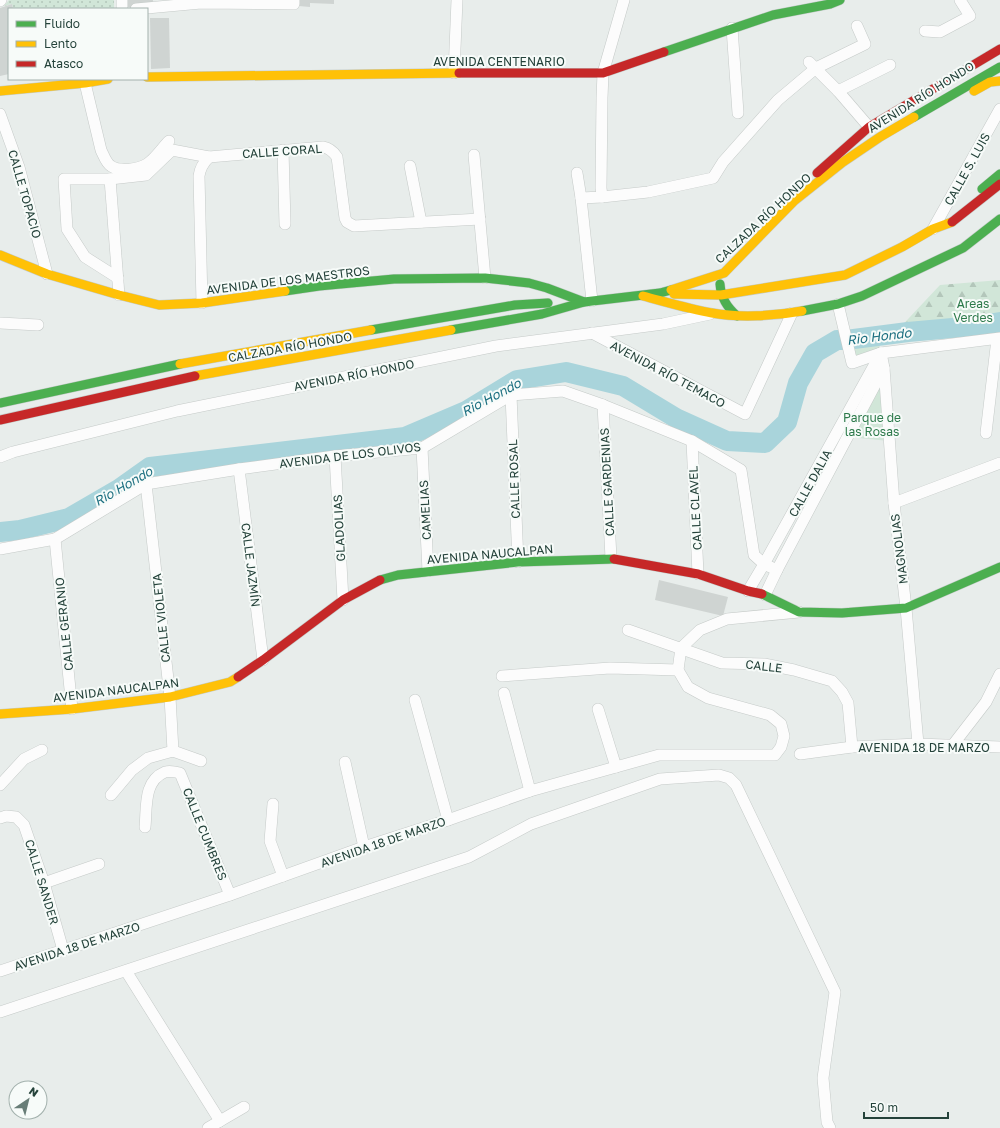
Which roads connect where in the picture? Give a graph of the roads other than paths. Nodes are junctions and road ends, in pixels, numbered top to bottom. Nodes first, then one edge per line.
1 (294, 0) edge
2 (457, 0) edge
3 (624, 0) edge
4 (840, 0) edge
5 (960, 0) edge
6 (147, 8) edge
7 (858, 26) dead end
8 (732, 28) junction
9 (925, 32) dead end
10 (1000, 50) edge
11 (812, 65) junction
12 (890, 65) dead end
13 (969, 67) junction
14 (1000, 67) edge
15 (454, 72) junction
16 (603, 73) junction
17 (148, 77) edge
18 (102, 80) edge
19 (1000, 81) edge
20 (85, 83) junction
21 (0, 91) edge
22 (838, 91) junction
23 (1000, 109) edge
24 (738, 113) dead end
25 (0, 114) edge
26 (869, 127) junction
27 (168, 141) dead end
28 (282, 150) junction
29 (474, 155) dead end
30 (209, 157) junction
31 (410, 166) dead end
32 (577, 173) dead end
33 (1000, 174) edge
34 (110, 179) junction
35 (1000, 184) edge
36 (581, 198) junction
37 (602, 198) junction
38 (794, 201) junction
39 (480, 219) junction
40 (1000, 219) edge
41 (422, 222) junction
42 (285, 224) dead end
43 (933, 229) junction
44 (0, 255) edge
45 (724, 273) junction
46 (47, 274) junction
47 (118, 278) junction
48 (485, 278) junction
49 (638, 294) junction
50 (660, 294) junction
51 (119, 295) junction
52 (721, 295) junction
53 (588, 302) junction
54 (202, 303) junction
55 (838, 304) junction
56 (712, 313) junction
57 (792, 314) junction
58 (737, 316) junction
59 (0, 323) edge
60 (38, 325) dead end
61 (592, 334) junction
62 (998, 338) edge
63 (882, 353) junction
64 (884, 368) junction
65 (511, 395) junction
66 (0, 403) edge
67 (603, 405) junction
68 (0, 420) edge
69 (986, 432) dead end
70 (692, 441) junction
71 (422, 448) junction
72 (335, 456) junction
73 (0, 457) edge
74 (1000, 463) edge
75 (818, 467) junction
76 (239, 469) junction
77 (829, 472) junction
78 (146, 484) junction
79 (894, 502) junction
80 (56, 539) junction
81 (0, 549) edge
82 (611, 558) junction
83 (518, 562) junction
84 (764, 564) junction
85 (1000, 567) edge
86 (776, 570) junction
87 (428, 571) junction
88 (698, 574) junction
89 (748, 591) junction
90 (765, 595) junction
91 (343, 600) junction
92 (906, 608) junction
93 (799, 612) junction
94 (628, 630) dead end
95 (681, 648) junction
96 (263, 660) junction
97 (678, 670) junction
98 (1000, 674) edge
99 (502, 676) dead end
100 (504, 693) dead end
101 (170, 697) junction
102 (415, 700) dead end
103 (72, 708) junction
104 (598, 708) dead end
105 (0, 714) edge
106 (918, 744) junction
107 (952, 746) junction
108 (852, 747) junction
109 (1000, 747) edge
110 (42, 750) dead end
111 (173, 751) junction
112 (800, 754) dead end
113 (201, 761) dead end
114 (345, 762) dead end
115 (616, 767) junction
116 (0, 786) edge
117 (530, 791) junction
118 (111, 795) dead end
119 (273, 804) dead end
120 (0, 818) edge
121 (448, 820) junction
122 (145, 827) dead end
123 (364, 846) junction
124 (99, 864) dead end
125 (283, 876) junction
126 (44, 883) junction
127 (230, 895) junction
128 (63, 950) junction
129 (0, 971) edge
130 (126, 971) junction
131 (0, 1012) edge
132 (244, 1107) dead end
133 (220, 1121) junction
134 (208, 1128) edge
135 (830, 1128) edge

1 - 6 street
2 - 15 street
3 - 16 street
4 - 8 main road, AVENIDA CENTENARIO
5 - 9 street
7 - 11 street
8 - 16 main road, AVENIDA CENTENARIO
8 - 24 street
10 - 13 main road, AVENIDA RÍO HONDO
11 - 22 street
11 - 37 street
12 - 22 street
13 - 14 main road
13 - 26 main road, AVENIDA RÍO HONDO
14 - 38 main road, CALZADA RÍO HONDO
15 - 16 main road, AVENIDA CENTENARIO
15 - 17 main road, AVENIDA CENTENARIO
16 - 37 street
18 - 20 main road
19 - 38 main road, AVENIDA RÍO HONDO
20 - 21 main road
20 - 27 street
22 - 26 street
23 - 43 street, CALLE S. LUIS
25 - 46 street, CALLE TOPACIO
26 - 38 main road, AVENIDA RÍO HONDO
28 - 30 street, CALLE CORAL
28 - 41 street, CALLE CORAL
28 - 42 street
29 - 39 street
30 - 34 street, CALLE CORAL
30 - 54 street
31 - 41 street
32 - 36 street
33 - 43 main road
34 - 47 street
34 - 47 street
35 - 43 main road
36 - 37 street
36 - 53 street
38 - 45 main road, CALZADA RÍO HONDO
39 - 41 street, CALLE CORAL
39 - 48 street
40 - 55 main road
43 - 52 main road
44 - 46 main road, AVENIDA DE LOS MAESTROS
45 - 50 main road, CALZADA RÍO HONDO
45 - 52 main road
46 - 51 main road, AVENIDA DE LOS MAESTROS
47 - 51 street
48 - 53 main road, AVENIDA DE LOS MAESTROS
48 - 54 main road, AVENIDA DE LOS MAESTROS
49 - 50 main road, CALZADA RÍO HONDO
49 - 53 main road, CALZADA RÍO HONDO
49 - 56 main road
50 - 52 main road
51 - 54 main road, AVENIDA DE LOS MAESTROS
52 - 58 main road
53 - 66 main road, CALZADA RÍO HONDO
53 - 68 main road, CALZADA RÍO HONDO
55 - 57 main road
55 - 63 street
56 - 58 main road
56 - 61 street, AVENIDA RÍO HONDO
57 - 58 main road
57 - 61 street, AVENIDA RÍO TEMACO
59 - 60 street
61 - 73 street, AVENIDA RÍO HONDO
62 - 63 street
62 - 69 street
63 - 64 street, MAGNOLIAS
63 - 75 street, CALLE DALIA
64 - 77 street, CALLE DALIA
64 - 79 street, MAGNOLIAS
65 - 67 street, AVENIDA DE LOS OLIVOS
65 - 71 street, AVENIDA DE LOS OLIVOS
65 - 83 street, CALLE ROSAL
67 - 70 street, AVENIDA DE LOS OLIVOS
67 - 82 street, CALLE GARDENIAS
70 - 84 street, AVENIDA DE LOS OLIVOS
70 - 88 street, CALLE CLAVEL
71 - 72 street, AVENIDA DE LOS OLIVOS
71 - 87 street, CAMELIAS
72 - 76 street, AVENIDA DE LOS OLIVOS
72 - 91 street, GLADOLIAS
74 - 79 street
75 - 77 street
75 - 84 street, CALLE DALIA
76 - 78 street, AVENIDA DE LOS OLIVOS
76 - 96 street, CALLE JAZMÍN
77 - 86 street, CALLE DALIA
78 - 80 street, AVENIDA DE LOS OLIVOS
78 - 101 street, CALLE VIOLETA
79 - 92 street, MAGNOLIAS
80 - 81 street, AVENIDA DE LOS OLIVOS
80 - 103 street, CALLE GERANIO
82 - 83 main road, AVENIDA NAUCALPAN
82 - 88 main road, AVENIDA NAUCALPAN
83 - 87 main road, AVENIDA NAUCALPAN
84 - 86 street, AVENIDA DE LOS OLIVOS
84 - 89 street, CALLE DALIA
85 - 92 main road, AVENIDA NAUCALPAN
86 - 90 street, CALLE DALIA
87 - 91 main road, AVENIDA NAUCALPAN
88 - 89 main road, AVENIDA NAUCALPAN
89 - 90 main road, AVENIDA NAUCALPAN
90 - 93 main road, AVENIDA NAUCALPAN
91 - 96 main road, AVENIDA NAUCALPAN
92 - 93 main road, AVENIDA NAUCALPAN
92 - 106 street, MAGNOLIAS
93 - 95 street
94 - 95 street, CALLE
95 - 97 street
95 - 108 street, CALLE
96 - 101 main road, AVENIDA NAUCALPAN
97 - 99 street
97 - 115 street, AVENIDA 18 DE MARZO
98 - 107 street
100 - 117 street
101 - 103 main road, AVENIDA NAUCALPAN
101 - 111 street, CALLE VIOLETA
102 - 121 street
103 - 105 main road, AVENIDA NAUCALPAN
104 - 115 street
106 - 107 street, AVENIDA 18 DE MARZO
106 - 108 street, AVENIDA 18 DE MARZO
107 - 109 street, AVENIDA 18 DE MARZO
108 - 112 street, AVENIDA 18 DE MARZO
110 - 116 street
111 - 113 street
111 - 118 street
114 - 123 street
115 - 117 street, AVENIDA 18 DE MARZO
117 - 121 street, AVENIDA 18 DE MARZO
119 - 125 street
120 - 126 street, CALLE SANDER
121 - 123 street, AVENIDA 18 DE MARZO
122 - 127 street, CALLE CUMBRES
123 - 125 street, AVENIDA 18 DE MARZO
124 - 126 street
125 - 127 street, AVENIDA 18 DE MARZO
126 - 128 street, CALLE SANDER
127 - 128 street, AVENIDA 18 DE MARZO
128 - 129 street, AVENIDA 18 DE MARZO
130 - 131 street
130 - 133 street
130 - 135 street
132 - 133 street
133 - 134 street

